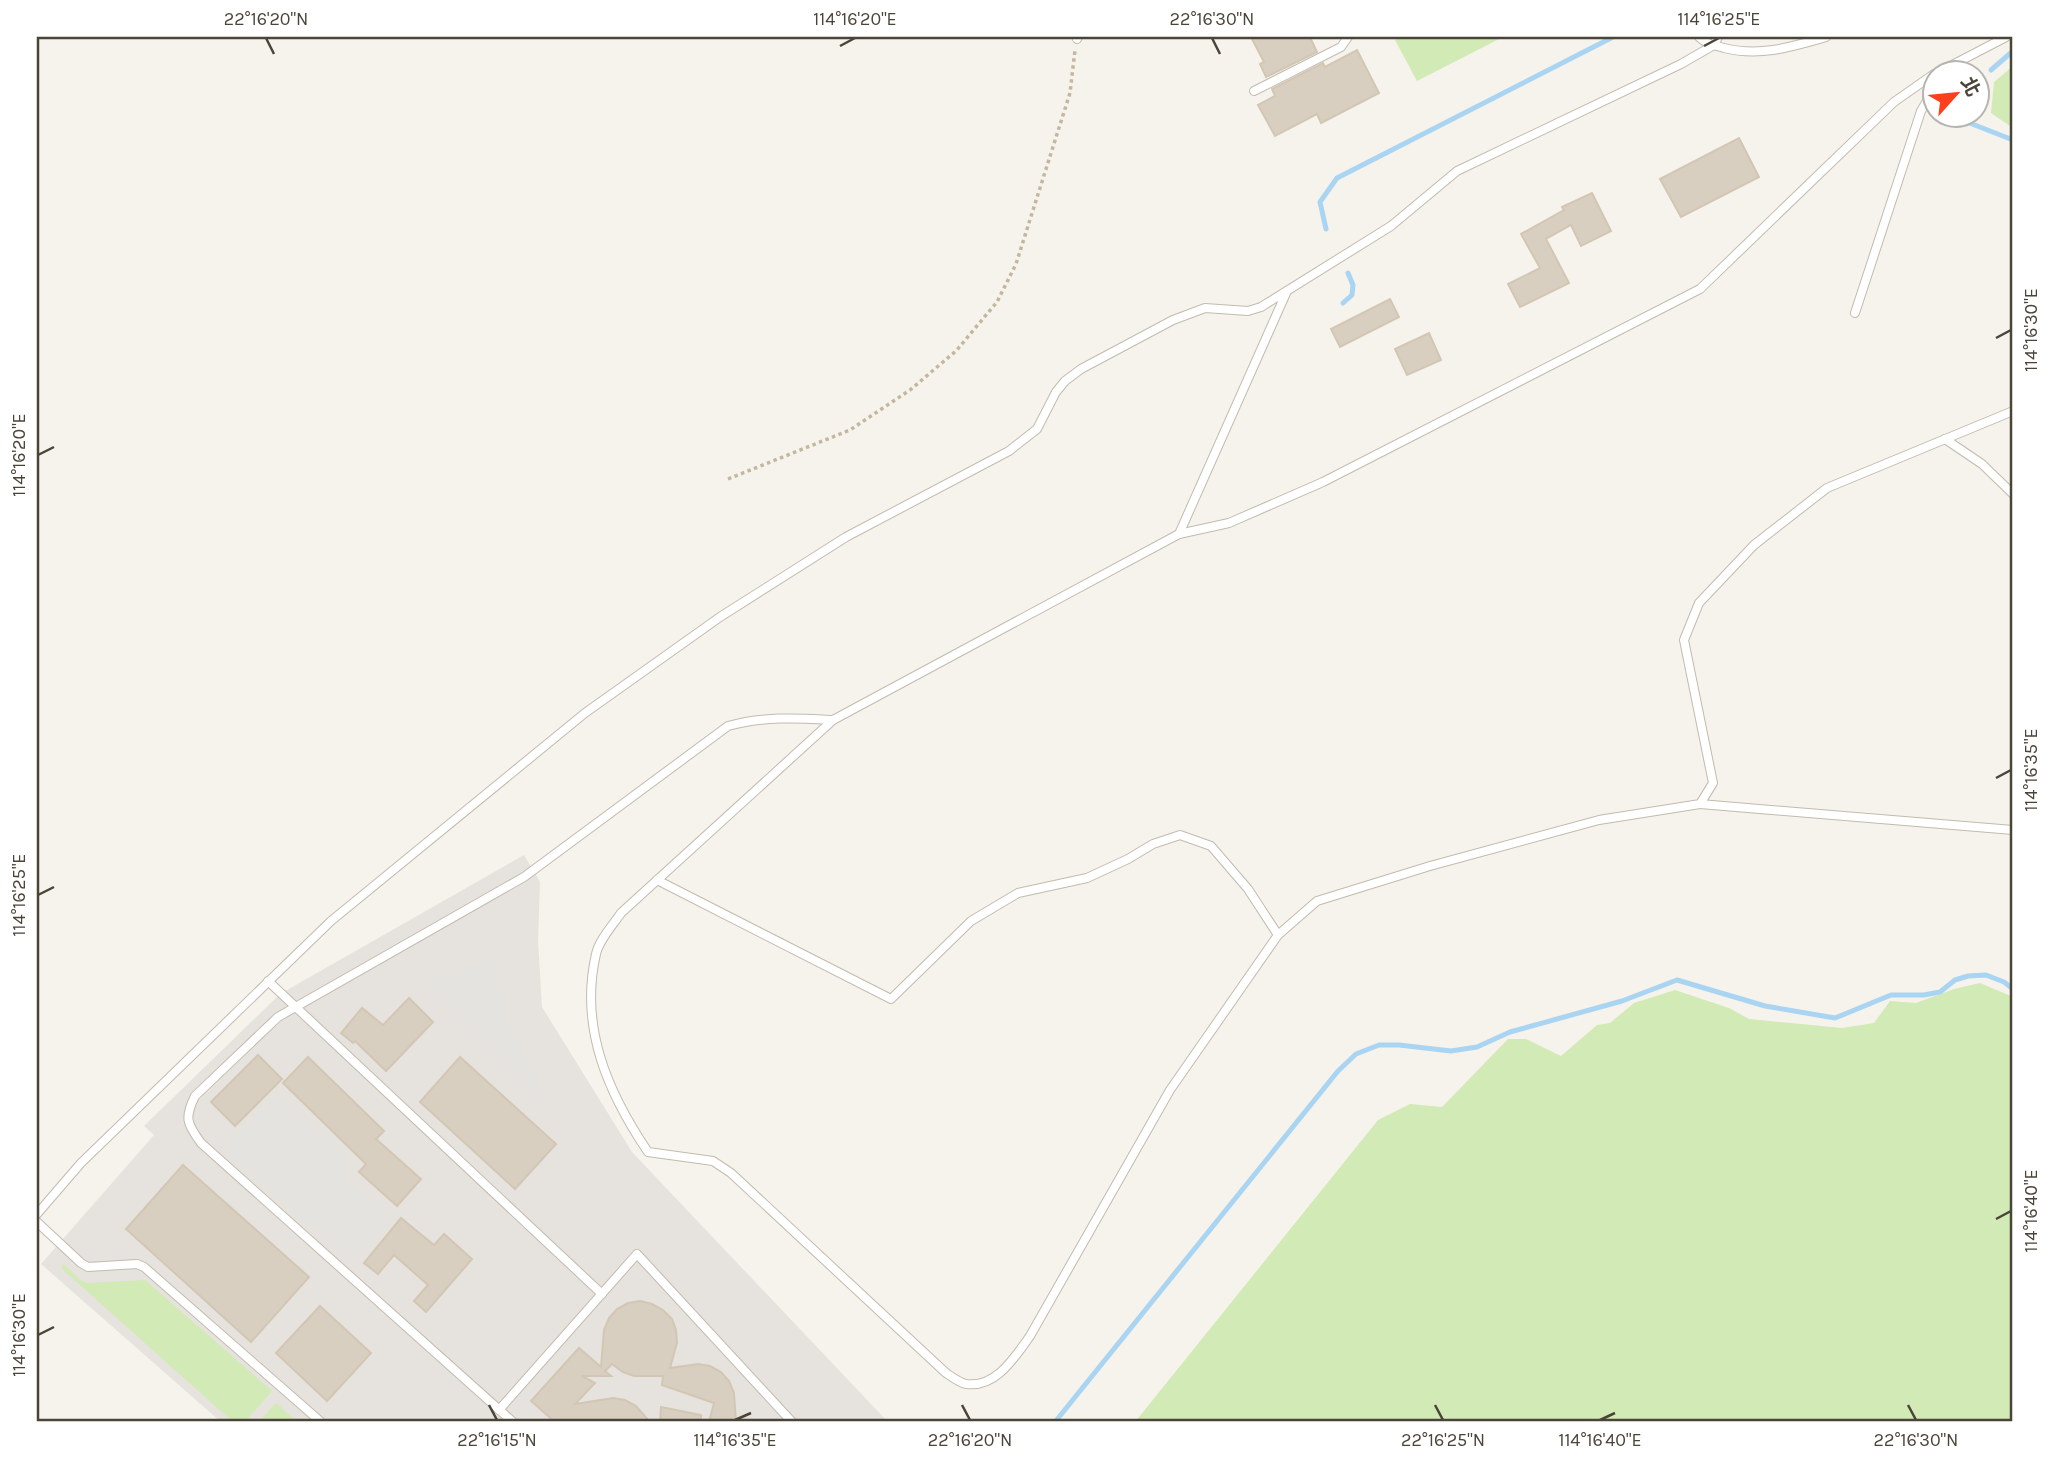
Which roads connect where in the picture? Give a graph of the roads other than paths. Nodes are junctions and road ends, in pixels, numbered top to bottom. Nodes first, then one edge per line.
1 (1348, 37) edge
2 (1699, 37) edge
3 (1826, 37) edge
4 (2006, 37) edge
5 (1716, 41) edge
6 (1960, 60) edge
7 (1920, 84) edge
8 (1254, 91) dead end
9 (1920, 114) edge
10 (1289, 288) junction
11 (1855, 313) dead end
12 (2013, 411) edge
13 (1945, 439) junction
14 (2013, 494) edge
15 (1180, 534) junction
16 (833, 720) junction
17 (1700, 804) junction
18 (2013, 830) edge
19 (657, 880) junction
20 (1278, 935) junction
21 (268, 981) junction
22 (297, 1008) junction
23 (37, 1214) edge
24 (37, 1222) edge
25 (602, 1294) junction
26 (499, 1410) junction
27 (321, 1422) edge
28 (513, 1422) edge
29 (792, 1422) edge

1 - 8 lane
2 - 5 lane
3 - 5 lane
4 - 6 lane
5 - 10 lane
7 - 15 lane
9 - 11 lane
10 - 15 lane
10 - 21 lane
12 - 13 lane
13 - 14 lane
13 - 17 lane
15 - 16 lane
16 - 19 lane
16 - 22 lane
17 - 18 lane
17 - 20 lane
19 - 20 lane
19 - 20 lane
21 - 22 lane
21 - 23 lane
22 - 25 lane
22 - 26 lane
24 - 27 lane
25 - 26 lane
25 - 29 lane
26 - 28 lane

